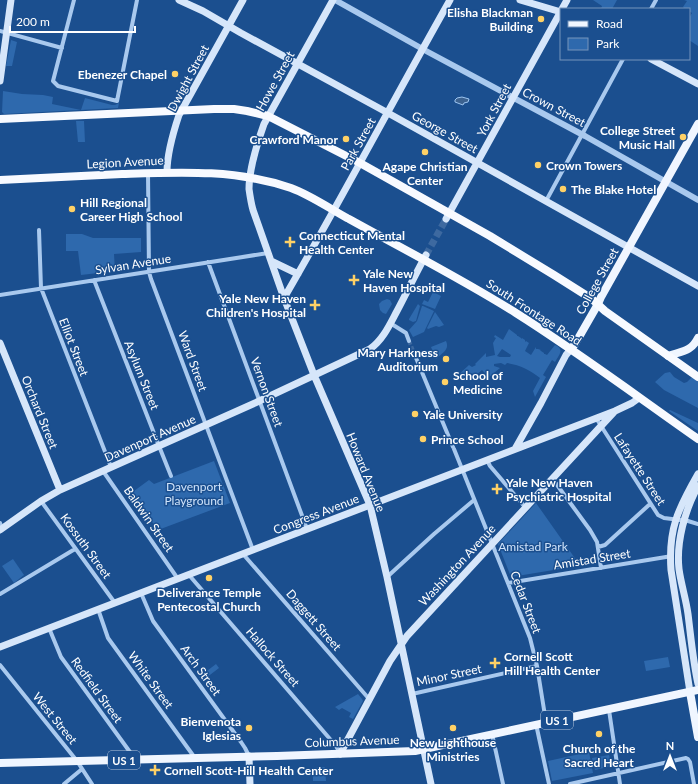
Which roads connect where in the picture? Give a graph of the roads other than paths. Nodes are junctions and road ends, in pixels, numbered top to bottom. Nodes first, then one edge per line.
1 (11, 0) edge
2 (74, 0) edge
3 (137, 0) edge
4 (179, 0) edge
5 (243, 0) edge
6 (334, 0) edge
7 (450, 0) edge
8 (520, 0) edge
9 (560, 11) edge
10 (560, 13) edge
11 (228, 26) junction
12 (3, 32) edge
13 (62, 48) junction
14 (423, 49) junction
15 (622, 60) edge
16 (653, 60) edge
17 (298, 64) junction
18 (0, 81) edge
19 (698, 84) edge
20 (513, 98) junction
21 (182, 110) junction
22 (388, 113) junction
23 (268, 116) junction
24 (0, 119) edge
25 (698, 124) edge
26 (582, 135) junction
27 (360, 162) junction
28 (477, 163) junction
29 (167, 172) junction
30 (148, 173) junction
31 (250, 178) junction
32 (0, 180) edge
33 (666, 182) junction
34 (698, 200) edge
35 (546, 201) junction
36 (334, 211) junction
37 (447, 216) junction
38 (39, 230) dead end
39 (629, 248) junction
40 (268, 253) junction
41 (425, 257) junction
42 (271, 261) junction
43 (208, 262) junction
44 (149, 272) junction
45 (298, 274) junction
46 (94, 280) junction
47 (698, 286) edge
48 (40, 288) junction
49 (0, 295) edge
50 (284, 298) junction
51 (598, 304) junction
52 (390, 323) junction
53 (698, 338) edge
54 (409, 342) tunnel mouth
55 (0, 343) edge
56 (571, 350) junction
57 (414, 353) tunnel mouth
58 (668, 356) junction
59 (314, 375) junction
60 (698, 377) edge
61 (639, 398) junction
62 (259, 401) junction
63 (615, 410) junction
64 (596, 418) junction
65 (206, 425) junction
66 (601, 426) junction
67 (698, 439) edge
68 (159, 446) junction
69 (515, 449) junction
70 (487, 460) junction
71 (111, 467) junction
72 (462, 469) junction
73 (103, 471) junction
74 (698, 474) edge
75 (171, 476) dead end
76 (552, 478) junction
77 (698, 486) edge
78 (60, 490) junction
79 (474, 500) junction
80 (41, 501) junction
81 (650, 504) junction
82 (370, 505) junction
83 (525, 507) junction
84 (680, 520) junction
85 (698, 524) edge
86 (1, 527) edge
87 (307, 529) junction
88 (492, 543) junction
89 (598, 547) junction
90 (75, 549) junction
91 (253, 550) junction
92 (243, 554) junction
93 (679, 555) junction
94 (670, 556) junction
95 (601, 568) junction
96 (189, 575) junction
97 (387, 577) junction
98 (178, 579) junction
99 (672, 580) junction
100 (508, 583) junction
101 (683, 587) junction
102 (141, 593) junction
103 (0, 594) edge
104 (115, 603) junction
105 (98, 609) junction
106 (49, 628) junction
107 (401, 645) junction
108 (0, 647) edge
109 (0, 665) edge
110 (537, 666) junction
111 (698, 684) edge
112 (694, 691) edge
113 (412, 694) junction
114 (370, 700) junction
115 (609, 710) junction
116 (546, 722) junction
117 (536, 724) junction
118 (492, 734) junction
119 (698, 736) edge
120 (423, 749) junction
121 (340, 754) junction
122 (248, 756) junction
123 (196, 758) junction
124 (136, 760) junction
125 (77, 762) junction
126 (0, 763) edge
127 (82, 769) junction
128 (619, 773) junction
129 (64, 784) edge
130 (92, 784) edge
131 (250, 784) edge
132 (431, 784) edge
133 (503, 784) edge
134 (548, 784) edge
135 (570, 784) edge
136 (620, 784) edge
137 (694, 784) edge

1 - 12 main road
2 - 13 street
3 - 13 street
4 - 11 main road, George Street
5 - 11 main road, Dwight Street
6 - 14 street, Crown Street
6 - 17 main road, Howe Street
7 - 14 main road, Park Street
8 - 9 main road
10 - 20 main road, York Street
11 - 17 main road, George Street
11 - 21 main road, Dwight Street
12 - 13 street
12 - 18 main road
14 - 20 street, Crown Street
14 - 22 main road, Park Street
15 - 26 street
16 - 19 main road
17 - 22 main road, George Street
17 - 23 main road, Howe Street
20 - 26 street, Crown Street
20 - 28 main road, York Street
21 - 23 highway
21 - 24 highway
21 - 29 main road, Dwight Street
22 - 27 main road, Park Street
22 - 28 main road, George Street
23 - 27 highway
23 - 31 main road, Howe Street
25 - 33 main road, College Street
26 - 33 street, Crown Street
26 - 35 street
27 - 36 main road, Park Street
27 - 37 highway
28 - 35 main road, George Street
28 - 37 main road, York Street
29 - 30 highway, Legion Avenue
29 - 31 highway, Legion Avenue
30 - 32 highway, Legion Avenue
30 - 44 street, Ward Street
31 - 36 highway, South Frontage Road
31 - 40 main road, Howard Avenue
33 - 34 street, Crown Street
33 - 39 main road, College Street
35 - 39 main road, George Street
36 - 41 highway, South Frontage Road
36 - 45 main road, Park Street
37 - 51 highway
38 - 48 street, Elliot Street
39 - 47 main road, George Street
39 - 51 main road, College Street
40 - 42 main road, Howard Avenue
40 - 43 street, Sylvan Avenue
41 - 52 main road
41 - 56 highway, South Frontage Road
42 - 45 main road
42 - 50 main road, Howard Avenue
43 - 44 street, Sylvan Avenue
43 - 62 street, Vernon Street
44 - 46 street, Sylvan Avenue
44 - 65 street, Ward Street
45 - 50 main road, Park Street
46 - 48 street, Sylvan Avenue
46 - 68 street, Asylum Street
48 - 49 street, Sylvan Avenue
48 - 71 street, Elliot Street
50 - 59 main road, Howard Avenue
51 - 56 main road, College Street
51 - 58 highway
52 - 54 street
52 - 59 main road
53 - 58 main road
55 - 78 main road, Orchard Street
56 - 61 highway, South Frontage Road
56 - 69 main road, College Street
57 - 72 street, Cedar Street
58 - 60 highway
59 - 62 main road, Davenport Avenue
59 - 82 main road, Howard Avenue
61 - 63 main road, Congress Avenue
61 - 67 highway, South Frontage Road
62 - 65 main road, Davenport Avenue
62 - 87 street, Vernon Street
63 - 64 main road, Congress Avenue
63 - 66 main road, Washington Avenue
64 - 66 street, Lafayette Street
64 - 69 main road, Congress Avenue
65 - 68 main road, Davenport Avenue
65 - 91 street, Ward Street
66 - 76 main road, Washington Avenue
66 - 81 street, Lafayette Street
68 - 71 main road, Davenport Avenue
68 - 75 street, Asylum Street
69 - 70 main road, Congress Avenue
70 - 72 main road, Congress Avenue
70 - 83 street
71 - 73 main road, Davenport Avenue
72 - 79 street, Cedar Street
72 - 82 main road, Congress Avenue
73 - 78 main road, Davenport Avenue
73 - 98 street, Baldwin Street
74 - 84 main road
76 - 83 main road, Washington Avenue
76 - 89 street
77 - 84 main road
78 - 80 main road, Davenport Avenue
79 - 88 street, Cedar Street
79 - 97 street
80 - 86 main road, Davenport Avenue
80 - 90 street, Kossuth Street
81 - 84 street, Lafayette Street
81 - 89 street
82 - 87 main road, Congress Avenue
82 - 97 main road, Howard Avenue
83 - 88 main road, Washington Avenue
84 - 85 street, Lafayette Street
84 - 93 main road
84 - 94 main road
87 - 91 main road, Congress Avenue
88 - 100 street, Cedar Street
88 - 107 main road, Washington Avenue
89 - 95 street
90 - 103 street
90 - 104 street, Kossuth Street
91 - 92 main road, Congress Avenue
92 - 96 main road, Congress Avenue
92 - 114 street, Daggett Street
93 - 94 street, Amistad Street
93 - 101 main road
94 - 95 street, Amistad Street
94 - 99 main road
95 - 100 street, Amistad Street
96 - 98 main road, Congress Avenue
96 - 121 street, Hallock Street
97 - 107 main road, Howard Avenue
98 - 102 main road, Congress Avenue
99 - 101 main road
99 - 112 main road
100 - 110 street, Cedar Street
101 - 111 main road
102 - 104 main road, Congress Avenue
102 - 122 street, Arch Street
104 - 105 main road, Congress Avenue
105 - 106 main road, Congress Avenue
105 - 123 street, White Street
106 - 108 main road, Congress Avenue
106 - 124 street, Redfield Street
107 - 113 main road, Howard Avenue
107 - 114 main road, Washington Avenue
109 - 125 street, West Street
110 - 113 street, Minor Street
110 - 116 street, Cedar Street
112 - 115 main road, Columbus Avenue / US 1
112 - 119 main road
113 - 120 main road, Howard Avenue
114 - 121 main road, Washington Avenue
115 - 116 main road, Columbus Avenue / US 1
115 - 128 street
116 - 117 main road, Columbus Avenue / US 1
117 - 118 main road, Columbus Avenue / US 1
117 - 134 street
118 - 120 main road, Columbus Avenue / US 1
118 - 133 street
120 - 121 main road, Columbus Avenue / US 1
120 - 132 main road, Howard Avenue
121 - 122 main road, Columbus Avenue / US 1
122 - 123 main road, Columbus Avenue / US 1
122 - 131 main road
123 - 124 main road, Columbus Avenue / US 1
124 - 125 main road, Columbus Avenue / US 1
125 - 126 main road, Columbus Avenue / US 1
125 - 127 street, West Street
127 - 129 street
127 - 130 street, West Street
128 - 135 street
128 - 136 street
128 - 137 street

